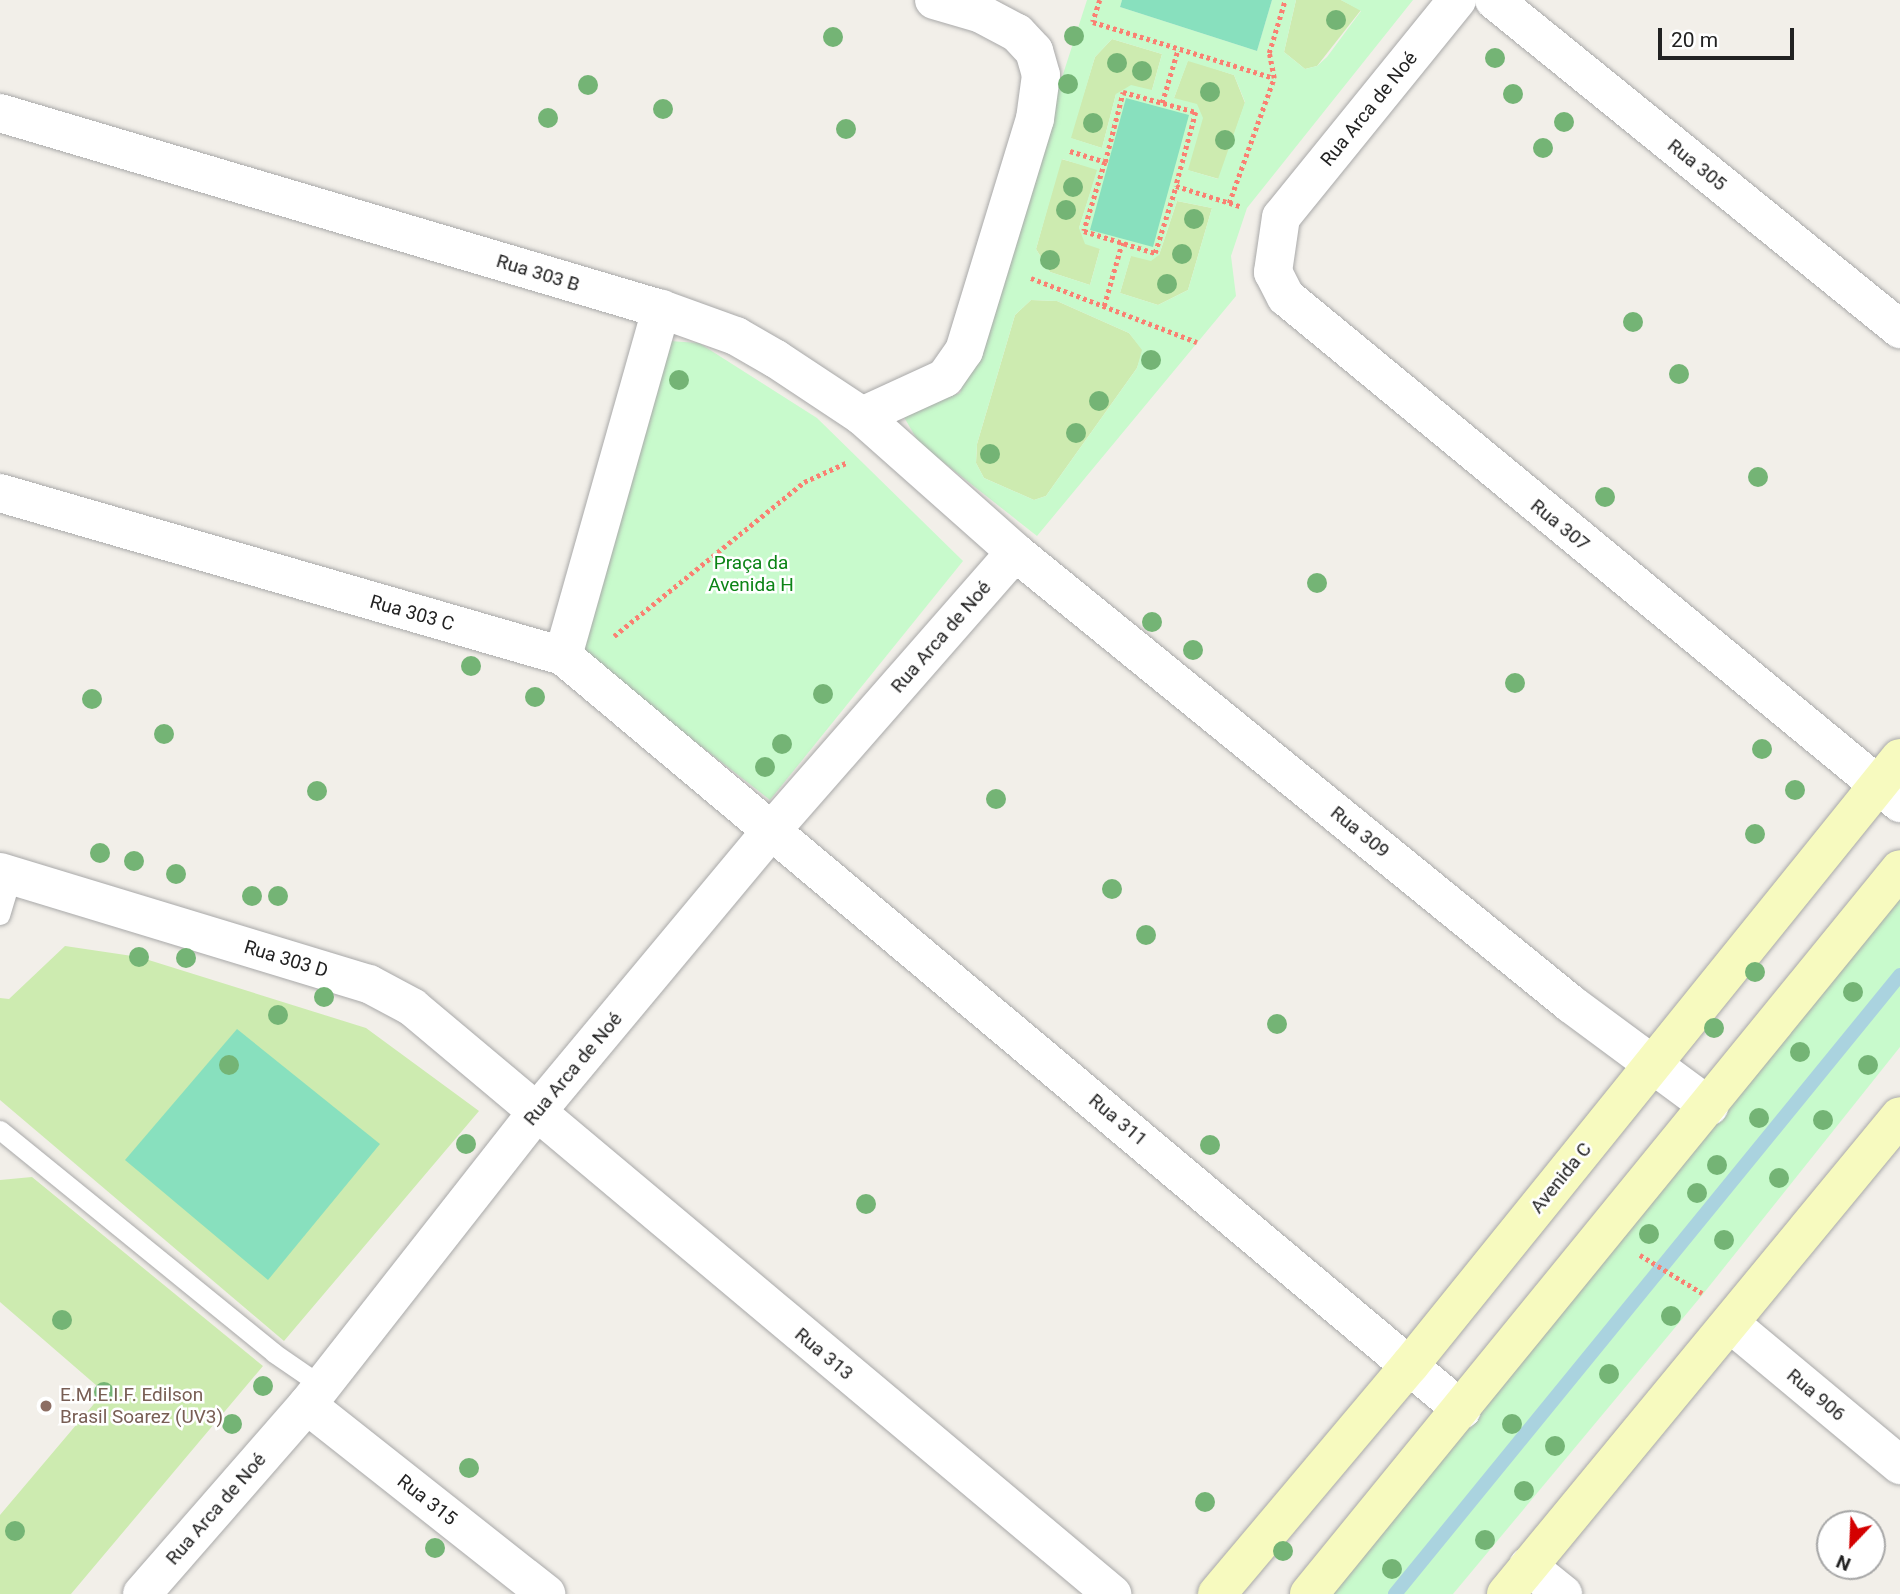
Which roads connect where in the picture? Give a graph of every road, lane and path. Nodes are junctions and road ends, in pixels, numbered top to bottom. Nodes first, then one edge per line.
1 (934, 0) edge
2 (1100, 0) edge
3 (1285, 0) edge
4 (1457, 0) edge
5 (1494, 0) edge
6 (1178, 48) junction
7 (1274, 78) junction
8 (1161, 103) junction
9 (0, 113) edge
10 (1066, 150) dead end
11 (1105, 162) junction
12 (1176, 186) junction
13 (1229, 203) junction
14 (1264, 213) junction
15 (1122, 243) junction
16 (1027, 276) dead end
17 (1104, 306) junction
18 (661, 309) junction
19 (1900, 329) edge
20 (1197, 342) dead end
21 (862, 416) junction
22 (858, 458) dead end
23 (0, 493) edge
24 (1015, 552) junction
25 (569, 661) junction
26 (1893, 782) edge
27 (772, 830) junction
28 (1900, 869) edge
29 (6, 874) edge
30 (0, 915) edge
31 (1651, 1065) junction
32 (1709, 1106) junction
33 (535, 1114) junction
34 (1900, 1116) edge
35 (0, 1130) edge
36 (1646, 1258) dead end
37 (1703, 1294) dead end
38 (1732, 1325) junction
39 (1410, 1365) junction
40 (315, 1396) junction
41 (1462, 1410) junction
42 (1900, 1465) edge
43 (1517, 1580) edge
44 (142, 1594) edge
45 (546, 1594) edge
46 (1112, 1594) edge
47 (1217, 1594) edge
48 (1309, 1594) edge
49 (1563, 1594) edge

1 - 21 street
2 - 6 path
3 - 7 path
4 - 14 street, Rua Arca de Noé
5 - 19 street, Rua 305
6 - 7 path
6 - 8 path
7 - 13 path
8 - 11 path
8 - 12 path
9 - 18 street, Rua 303 B
10 - 11 path
11 - 15 path
12 - 13 path
12 - 15 path
13 - 14 path
14 - 26 street, Rua 307
15 - 17 path
16 - 17 path
17 - 20 path
18 - 21 street, Rua 303 B
18 - 25 street
21 - 24 street, Rua 303 B
22 - 25 path
23 - 25 street, Rua 303 C
24 - 27 street, Rua Arca de Noé
24 - 31 street, Rua 309
25 - 27 street, Rua 303 C
26 - 31 street, Avenida C
27 - 33 street, Rua Arca de Noé
27 - 39 street, Rua 311
28 - 32 street
29 - 30 lane
29 - 33 street, Rua 303 D
31 - 32 street, Rua 309
31 - 39 street, Avenida C
32 - 41 street
33 - 40 street, Rua Arca de Noé
33 - 46 street, Rua 313
34 - 38 street
35 - 40 lane
36 - 37 path
38 - 42 street, Rua 906
38 - 43 street
39 - 41 street, Rua 311
39 - 47 street, Avenida C
40 - 44 street, Rua Arca de Noé
40 - 45 street, Rua 315
41 - 48 street
43 - 49 street

